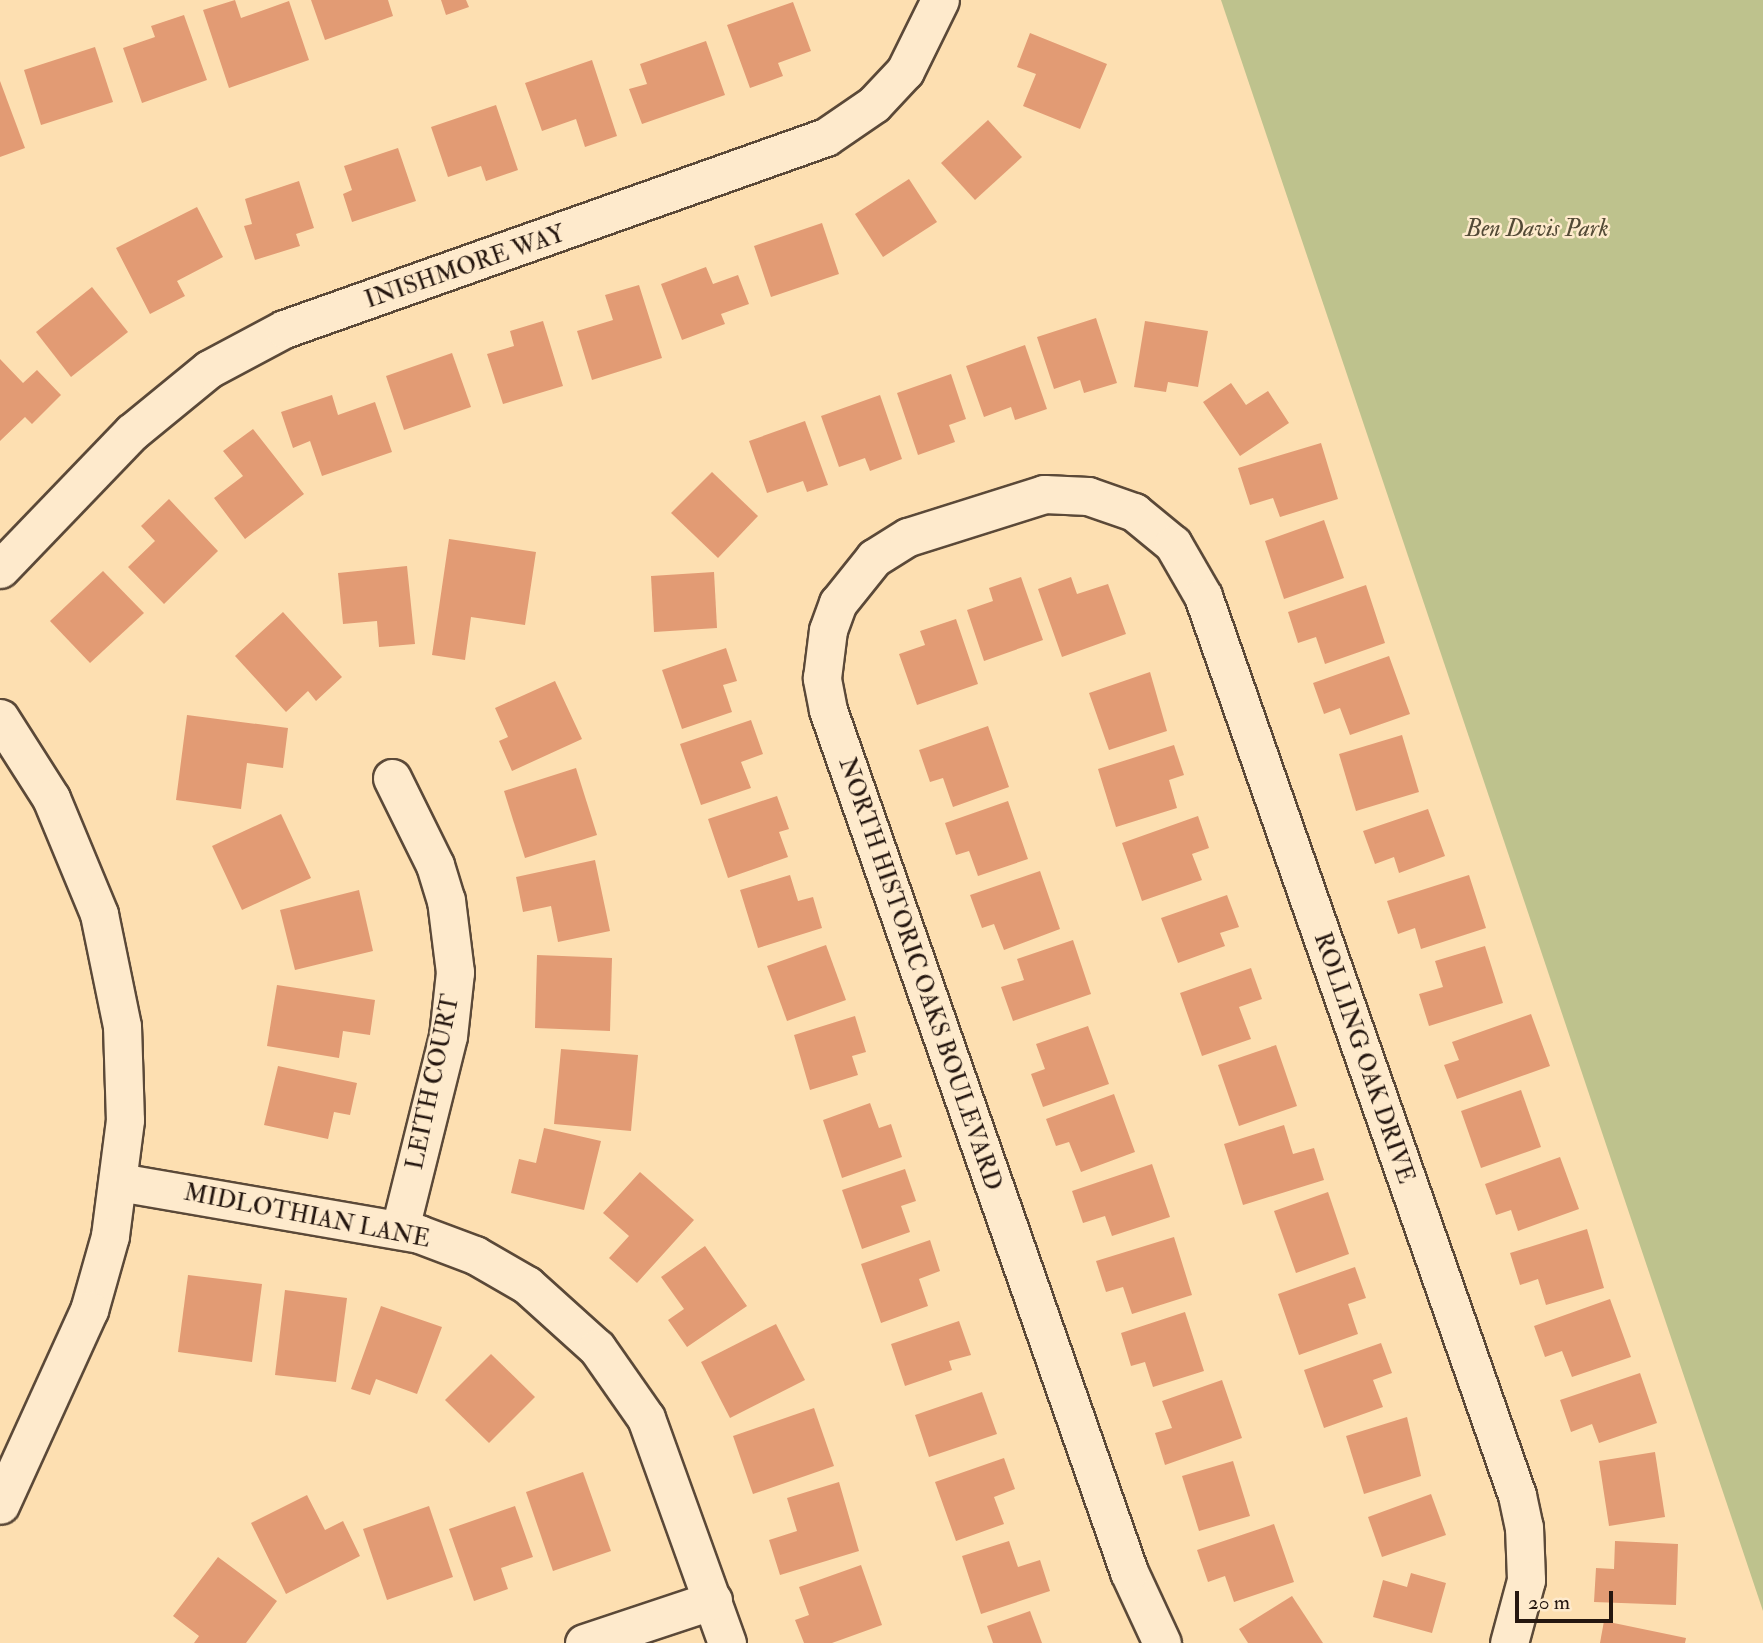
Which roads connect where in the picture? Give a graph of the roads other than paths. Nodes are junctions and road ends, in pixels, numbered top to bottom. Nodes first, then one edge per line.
1 (940, 0) edge
2 (1122, 506) joint
3 (0, 569) edge
4 (0, 718) edge
5 (393, 778) dead end
6 (119, 1182) junction
7 (400, 1229) junction
8 (0, 1505) edge
9 (713, 1600) junction
10 (584, 1643) edge
11 (727, 1643) edge
12 (1161, 1643) edge
13 (1509, 1643) edge

1 - 3 street, INISHMORE WAY
2 - 12 street, NORTH HISTORIC OAKS BOULEVARD
2 - 13 street, ROLLING OAK DRIVE
4 - 6 street
5 - 7 street, LEITH COURT
6 - 7 street, MIDLOTHIAN LANE
6 - 8 street
7 - 9 street, MIDLOTHIAN LANE
9 - 10 street
9 - 11 street, MIDLOTHIAN LANE

